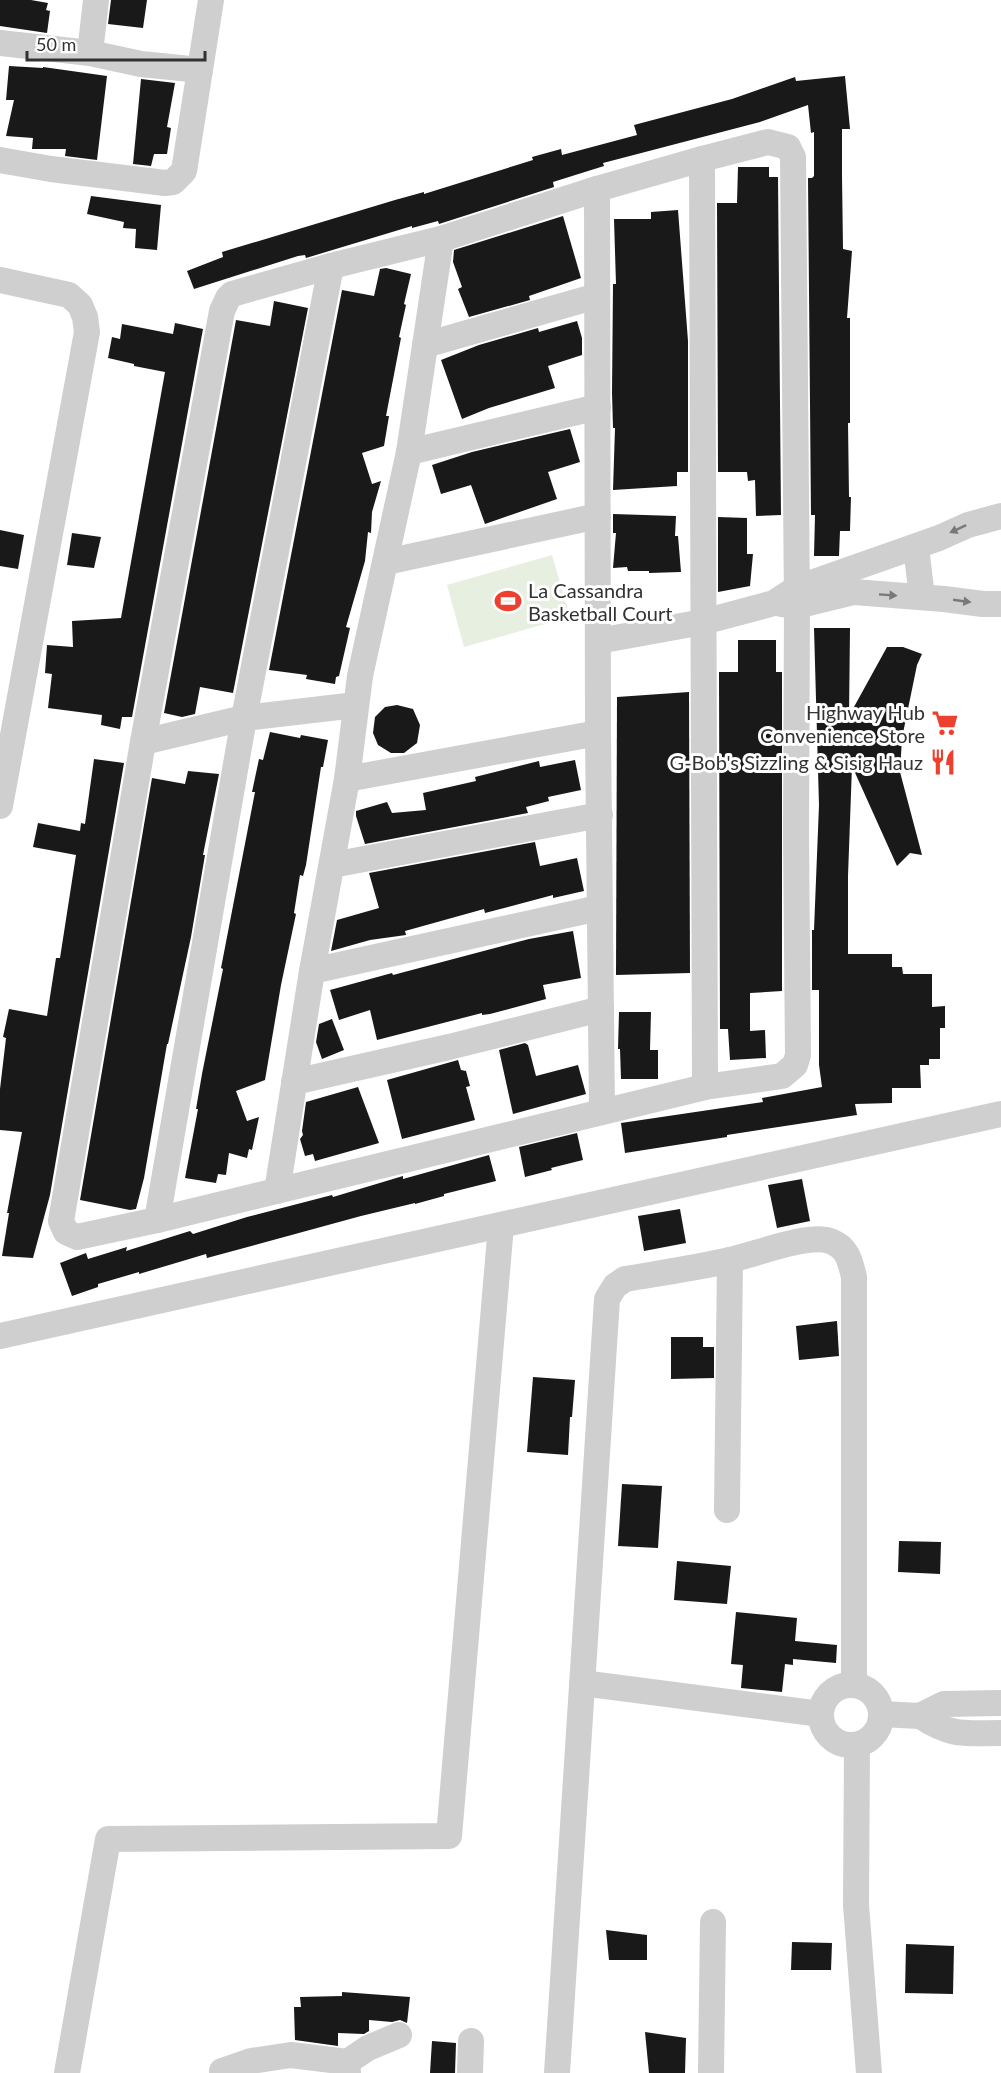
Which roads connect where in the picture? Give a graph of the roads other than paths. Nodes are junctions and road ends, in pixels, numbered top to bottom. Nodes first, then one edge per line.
1 (96, 0) edge
2 (212, 0) edge
3 (0, 43) edge
4 (90, 53) junction
5 (200, 70) junction
6 (702, 159) junction
7 (0, 160) edge
8 (597, 189) junction
9 (441, 239) junction
10 (331, 266) junction
11 (0, 280) edge
12 (597, 296) junction
13 (425, 345) junction
14 (598, 406) junction
15 (409, 452) junction
16 (598, 516) junction
17 (1001, 516) edge
18 (916, 547) junction
19 (386, 562) junction
20 (922, 597) junction
21 (789, 599) junction
22 (1001, 604) edge
23 (703, 622) junction
24 (598, 641) junction
25 (356, 705) junction
26 (244, 718) junction
27 (598, 733) junction
28 (143, 742) junction
29 (347, 779) junction
30 (0, 806) edge
31 (600, 815) junction
32 (332, 865) junction
33 (599, 908) junction
34 (312, 971) junction
35 (601, 1009) junction
36 (294, 1082) junction
37 (705, 1087) junction
38 (602, 1111) junction
39 (1001, 1114) edge
40 (277, 1191) junction
41 (157, 1220) junction
42 (501, 1225) junction
43 (730, 1260) junction
44 (0, 1336) edge
45 (727, 1510) dead end
46 (582, 1683) junction
47 (854, 1685) junction
48 (970, 1703) junction
49 (1001, 1703) edge
50 (820, 1714) junction
51 (881, 1714) junction
52 (920, 1716) junction
53 (973, 1733) junction
54 (1001, 1733) edge
55 (857, 1745) junction
56 (713, 1922) dead end
57 (399, 2035) dead end
58 (471, 2041) dead end
59 (348, 2067) edge
60 (222, 2071) dead end
61 (67, 2073) edge
62 (470, 2073) edge
63 (557, 2073) edge
64 (711, 2073) edge
65 (869, 2073) edge

1 - 4 street
2 - 5 street
3 - 4 street
4 - 5 street
5 - 7 street
6 - 8 street
6 - 21 street
6 - 23 street
8 - 9 street
8 - 12 street
9 - 10 street
9 - 13 street
10 - 26 street
10 - 28 street
11 - 30 street
12 - 13 street
12 - 14 street
13 - 15 street
14 - 15 street
14 - 16 street
15 - 19 street
16 - 19 street
16 - 24 street
17 -> 18 street
18 - 20 street
18 - 21 street
19 - 25 street
21 -> 20 street
20 -> 22 street
21 - 23 street
21 - 37 street
23 - 24 street
23 - 37 street
24 - 27 street
25 - 26 street
25 - 29 street
26 - 28 street
26 - 41 street
27 - 29 street
27 - 31 street
28 - 41 street
29 - 32 street
31 - 32 street
31 - 33 street
32 - 34 street
33 - 34 street
33 - 35 street
34 - 36 street
35 - 36 street
35 - 38 street
36 - 40 street
37 - 38 street
38 - 40 street
39 - 42 street
40 - 41 street
42 - 44 street
42 - 61 street
43 - 45 street
43 - 46 street
43 - 47 street
46 - 50 street
46 - 63 street
47 - 50 street
47 - 51 street
48 - 49 street
48 - 52 street
48 - 53 street
50 - 55 street
51 - 52 street
51 - 55 street
52 - 53 street
53 - 54 street
55 - 65 street
56 - 64 street
57 - 59 street
58 - 62 street
59 - 60 street

